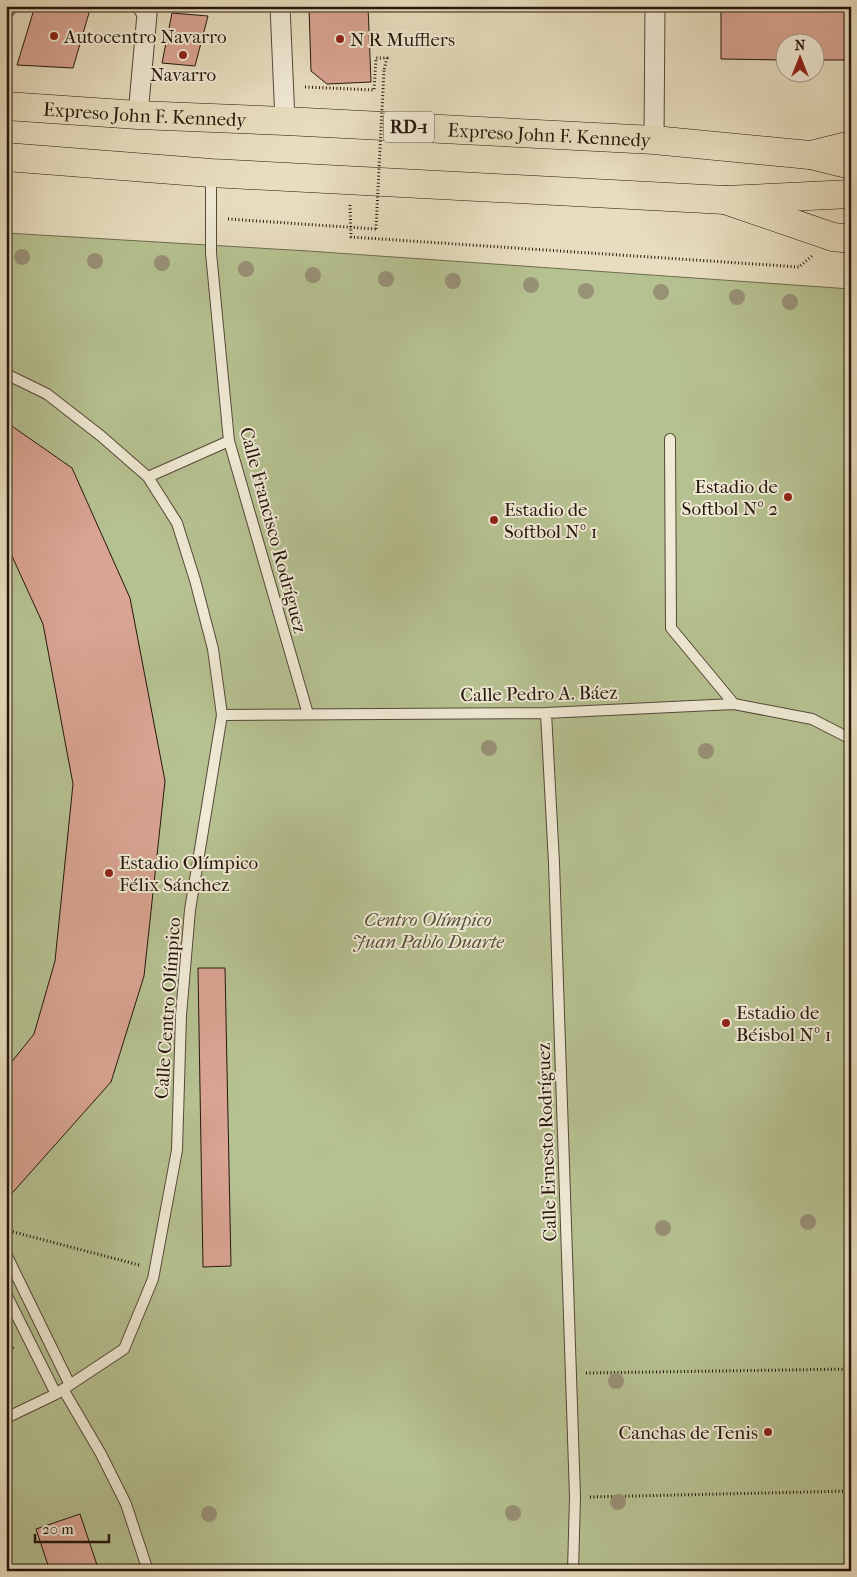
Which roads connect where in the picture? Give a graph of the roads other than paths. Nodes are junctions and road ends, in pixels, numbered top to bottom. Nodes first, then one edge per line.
1 (142, 6) edge
2 (280, 6) edge
3 (655, 6) edge
4 (6, 106) edge
5 (138, 115) junction
6 (285, 121) junction
7 (654, 140) junction
8 (851, 145) edge
9 (810, 155) junction
10 (6, 157) edge
11 (851, 165) edge
12 (211, 172) junction
13 (851, 194) edge
14 (725, 200) junction
15 (842, 238) edge
16 (6, 374) edge
17 (670, 439) dead end
18 (229, 441) junction
19 (148, 477) junction
20 (734, 704) junction
21 (546, 712) junction
22 (308, 714) junction
23 (222, 715) junction
24 (851, 739) edge
25 (6, 1254) edge
26 (6, 1294) edge
27 (63, 1389) junction
28 (6, 1418) edge
29 (148, 1571) edge
30 (573, 1571) edge

1 - 5 street
2 - 6 street
3 - 7 street
4 - 5 main road, Expreso John F. Kennedy / RD-1
5 - 6 main road, Expreso John F. Kennedy / RD-1
6 - 7 main road, Expreso John F. Kennedy / RD-1
7 - 9 main road, Expreso John F. Kennedy / RD-1
8 - 9 main road, RD-1
9 - 11 main road, Expreso John F. Kennedy / RD-1
10 - 12 main road
12 - 14 main road
12 - 18 lane, Calle Francisco Rodríguez
13 - 14 main road
14 - 15 main road
16 - 19 lane, Calle Centro Olímpico
17 - 20 lane
18 - 19 lane
18 - 22 lane, Calle Francisco Rodríguez
19 - 23 lane, Calle Centro Olímpico
20 - 21 lane, Calle Pedro A. Báez
20 - 24 lane, Calle Pedro A. Báez
21 - 22 lane, Calle Pedro A. Báez
21 - 30 lane, Calle Ernesto Rodríguez
22 - 23 lane, Calle Pedro A. Báez
23 - 27 lane, Calle Centro Olímpico
25 - 27 lane
26 - 27 lane
27 - 28 lane, Calle Centro Olímpico
27 - 29 lane

